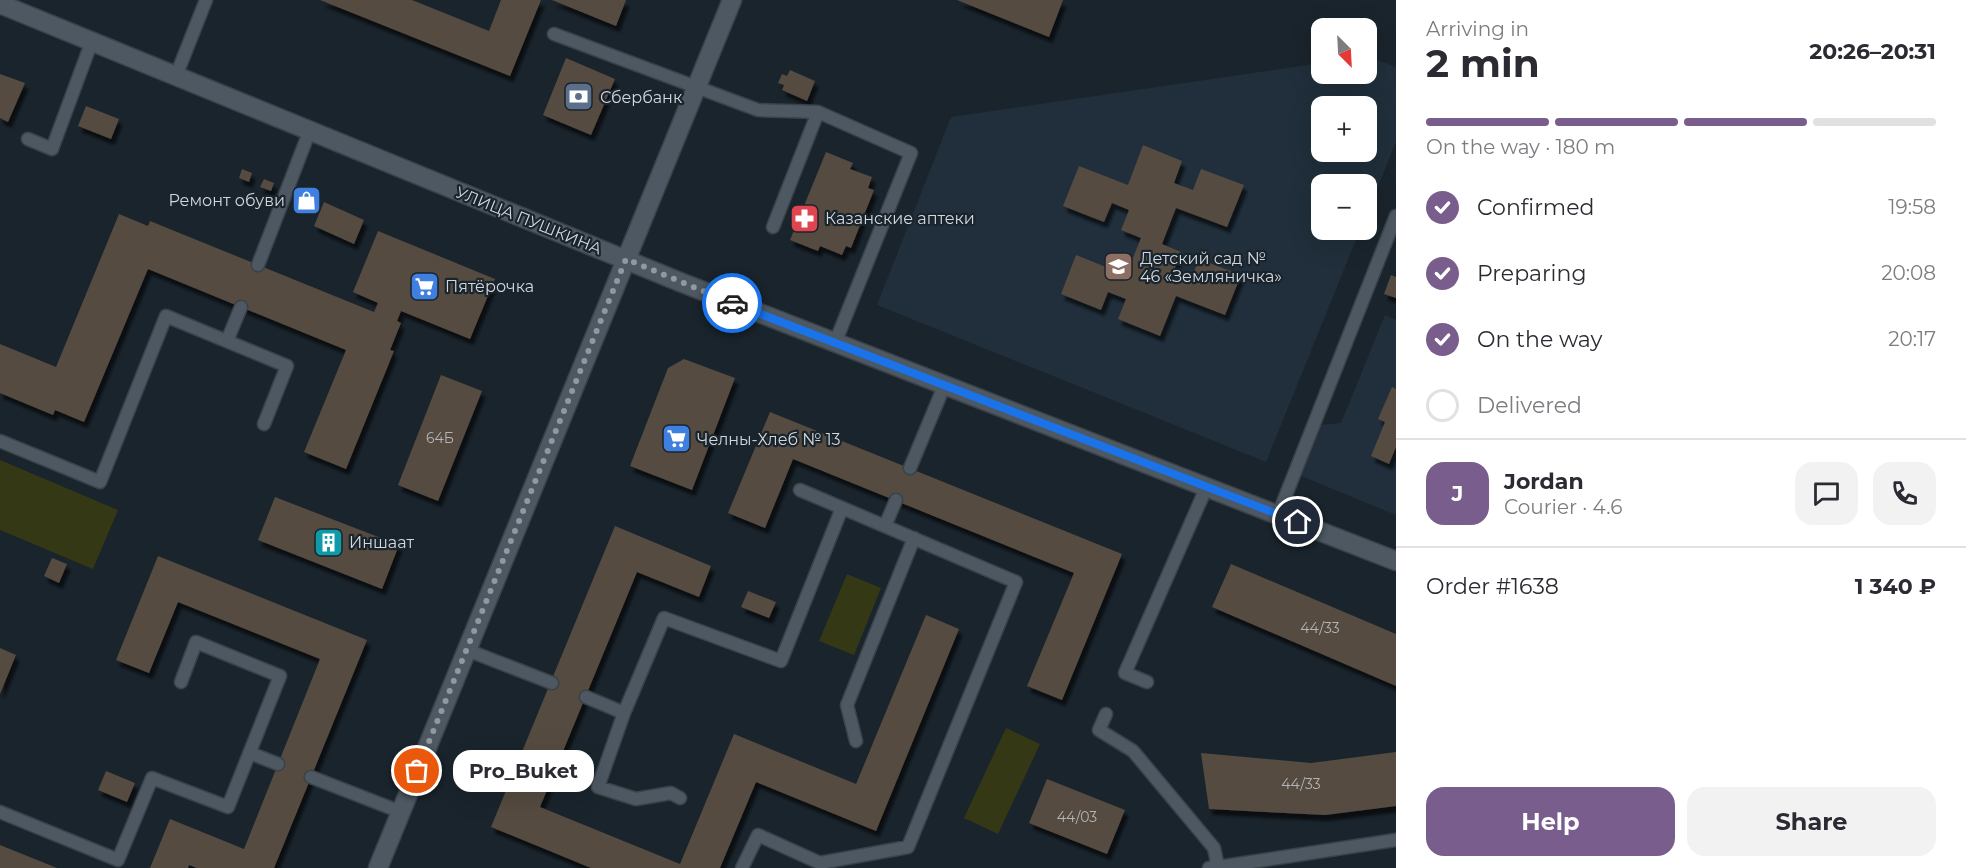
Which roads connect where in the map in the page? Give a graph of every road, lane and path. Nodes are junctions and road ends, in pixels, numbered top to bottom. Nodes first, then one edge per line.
1 (206, 0) edge
2 (732, 0) edge
3 (0, 4) edge
4 (554, 34) dead end
5 (92, 41) junction
6 (176, 76) junction
7 (697, 86) junction
8 (818, 112) junction
9 (310, 130) junction
10 (28, 139) dead end
11 (1396, 216) edge
12 (773, 226) dead end
13 (626, 259) junction
14 (258, 265) dead end
15 (241, 307) dead end
16 (227, 341) junction
17 (835, 343) junction
18 (945, 384) junction
19 (264, 424) dead end
20 (0, 441) edge
21 (910, 468) dead end
22 (1207, 486) junction
23 (800, 490) dead end
24 (896, 500) dead end
25 (842, 508) junction
26 (1278, 515) junction
27 (885, 526) junction
28 (914, 538) junction
29 (1396, 561) edge
30 (467, 650) junction
31 (181, 682) dead end
32 (1147, 682) dead end
33 (552, 683) dead end
34 (585, 697) dead end
35 (624, 713) junction
36 (1106, 714) dead end
37 (856, 741) dead end
38 (250, 753) junction
39 (278, 764) dead end
40 (311, 777) dead end
41 (680, 798) dead end
42 (0, 812) edge
43 (401, 812) junction
44 (1396, 840) edge
45 (1213, 867) edge
46 (378, 868) edge
47 (742, 868) edge

1 - 6 lane
2 - 7 street
3 - 5 street, УЛИЦА ПУШКИНА
4 - 7 lane
5 - 6 street, УЛИЦА ПУШКИНА
5 - 10 lane
6 - 9 street, УЛИЦА ПУШКИНА
7 - 8 lane
7 - 13 street
8 - 12 lane
8 - 17 lane
9 - 13 street, УЛИЦА ПУШКИНА
9 - 14 lane
11 - 26 lane
13 - 17 street, УЛИЦА ПУШКИНА
13 - 30 street
15 - 16 lane
16 - 19 lane
16 - 20 lane
17 - 18 street, УЛИЦА ПУШКИНА
18 - 21 lane
18 - 22 street, УЛИЦА ПУШКИНА
22 - 26 street, УЛИЦА ПУШКИНА
22 - 32 lane
23 - 25 lane
24 - 27 lane
25 - 27 lane
25 - 35 lane
26 - 29 street, УЛИЦА ПУШКИНА
27 - 28 lane
28 - 37 lane
28 - 47 lane
30 - 33 lane
30 - 43 street
31 - 38 lane
34 - 35 lane
35 - 41 lane
36 - 45 lane
38 - 39 lane
38 - 42 lane
40 - 43 lane
43 - 46 street
44 - 45 lane

